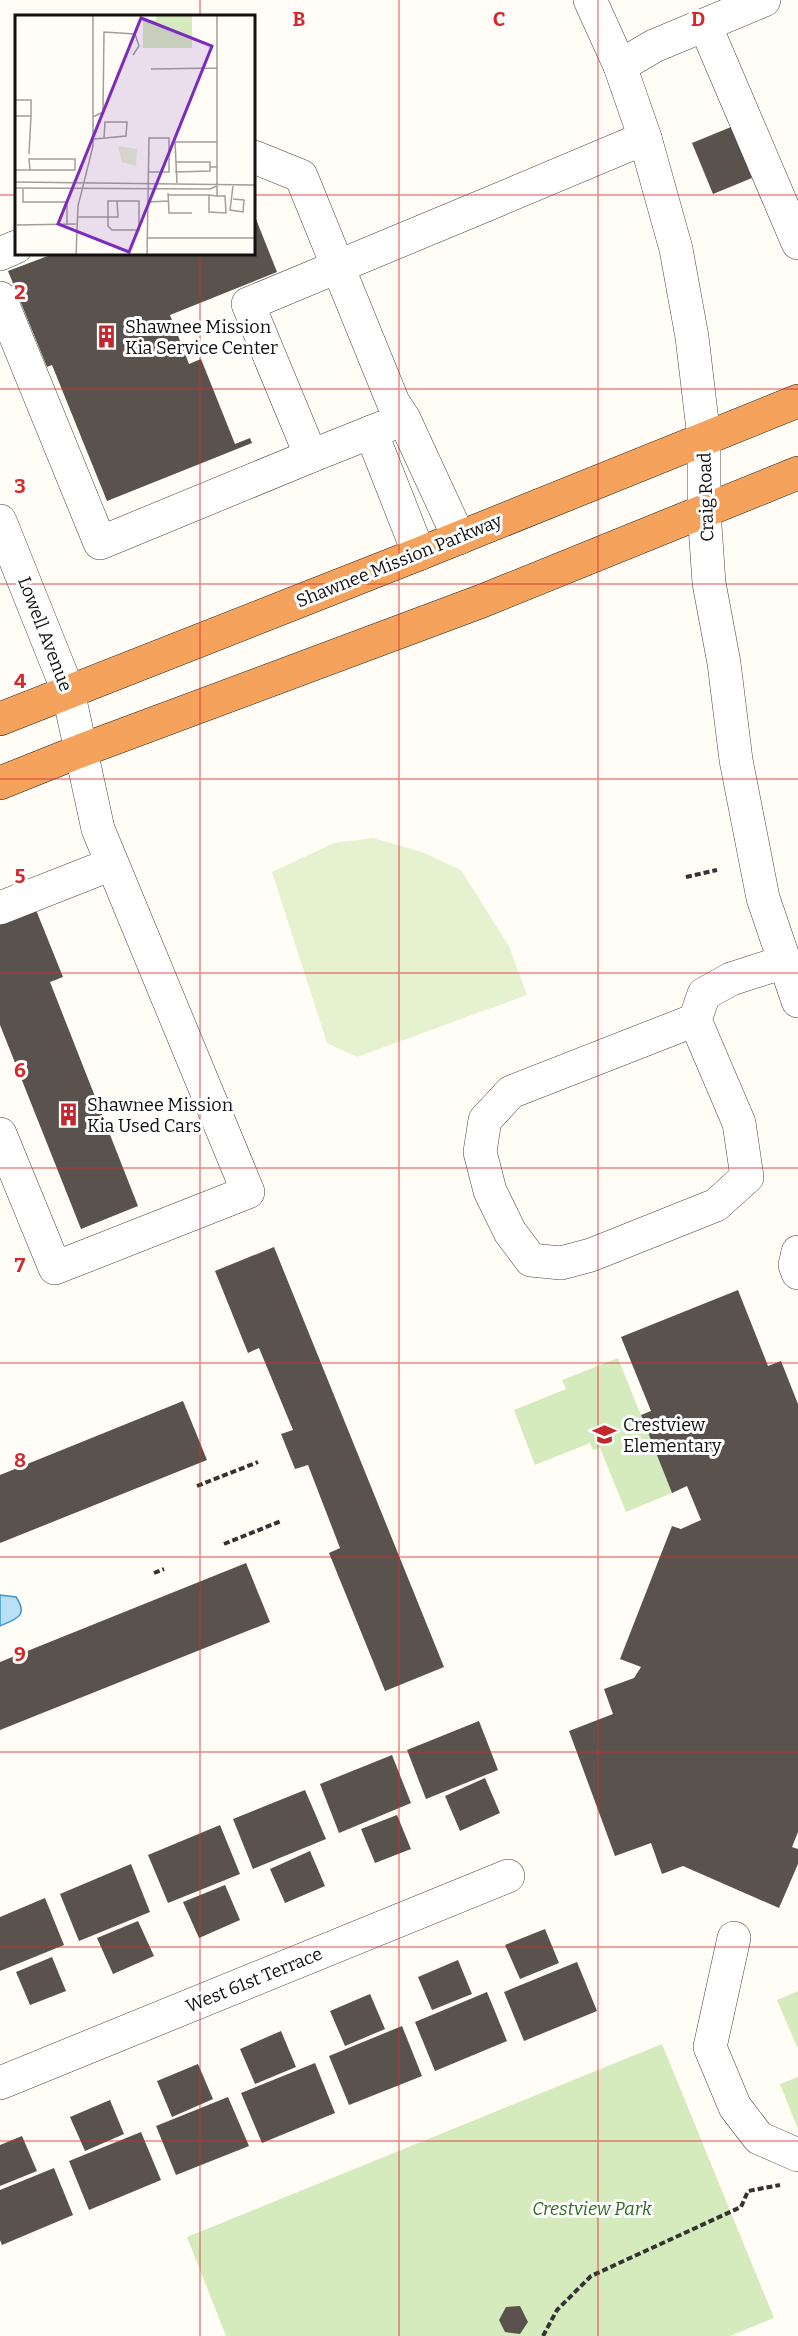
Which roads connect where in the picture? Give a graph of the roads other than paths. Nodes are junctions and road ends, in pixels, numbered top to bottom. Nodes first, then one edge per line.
1 (590, 0) edge
2 (764, 0) edge
3 (705, 25) junction
4 (620, 66) junction
5 (645, 138) junction
6 (255, 157) edge
7 (798, 243) edge
8 (15, 247) edge
9 (0, 254) edge
10 (337, 267) junction
11 (0, 298) edge
12 (11, 356) edge
13 (798, 401) edge
14 (404, 419) junction
15 (371, 432) junction
16 (704, 438) junction
17 (311, 456) junction
18 (798, 473) edge
19 (704, 511) junction
20 (0, 521) edge
21 (459, 538) junction
22 (419, 554) junction
23 (8, 566) edge
24 (68, 691) junction
25 (0, 719) edge
26 (80, 751) junction
27 (0, 783) edge
28 (112, 864) junction
29 (0, 908) edge
30 (784, 962) junction
31 (798, 1001) edge
32 (694, 1020) junction
33 (0, 1134) edge
34 (798, 1252) edge
35 (798, 1273) edge
36 (508, 1876) dead end
37 (734, 1938) dead end
38 (0, 2083) edge
39 (792, 2169) edge

1 - 4 street, Craig Road
2 - 3 street
3 - 4 street
3 - 7 street
4 - 5 street, Craig Road
5 - 10 street
5 - 16 street, Craig Road
6 - 10 street
8 - 9 street
10 - 14 street
10 - 17 street
11 - 12 street
12 - 17 street
13 - 16 highway, Shawnee Mission Parkway
14 - 15 street
14 - 21 street
15 - 17 street
15 - 22 street
16 - 19 street, Craig Road
16 - 21 highway, Shawnee Mission Parkway
18 - 19 highway
19 - 26 highway
19 - 30 street, Craig Road
20 - 23 street, Lowell Avenue
21 - 22 highway, Shawnee Mission Parkway
22 - 24 highway, Shawnee Mission Parkway
23 - 24 street, Lowell Avenue
24 - 25 highway, Shawnee Mission Parkway
24 - 26 street, Lowell Avenue
26 - 27 highway
26 - 28 street, Lowell Avenue
28 - 29 street
28 - 33 street, Lowell Avenue
30 - 31 street, Craig Road
30 - 32 street
32 - 32 street
34 - 35 street
36 - 38 street, West 61st Terrace
37 - 39 street

